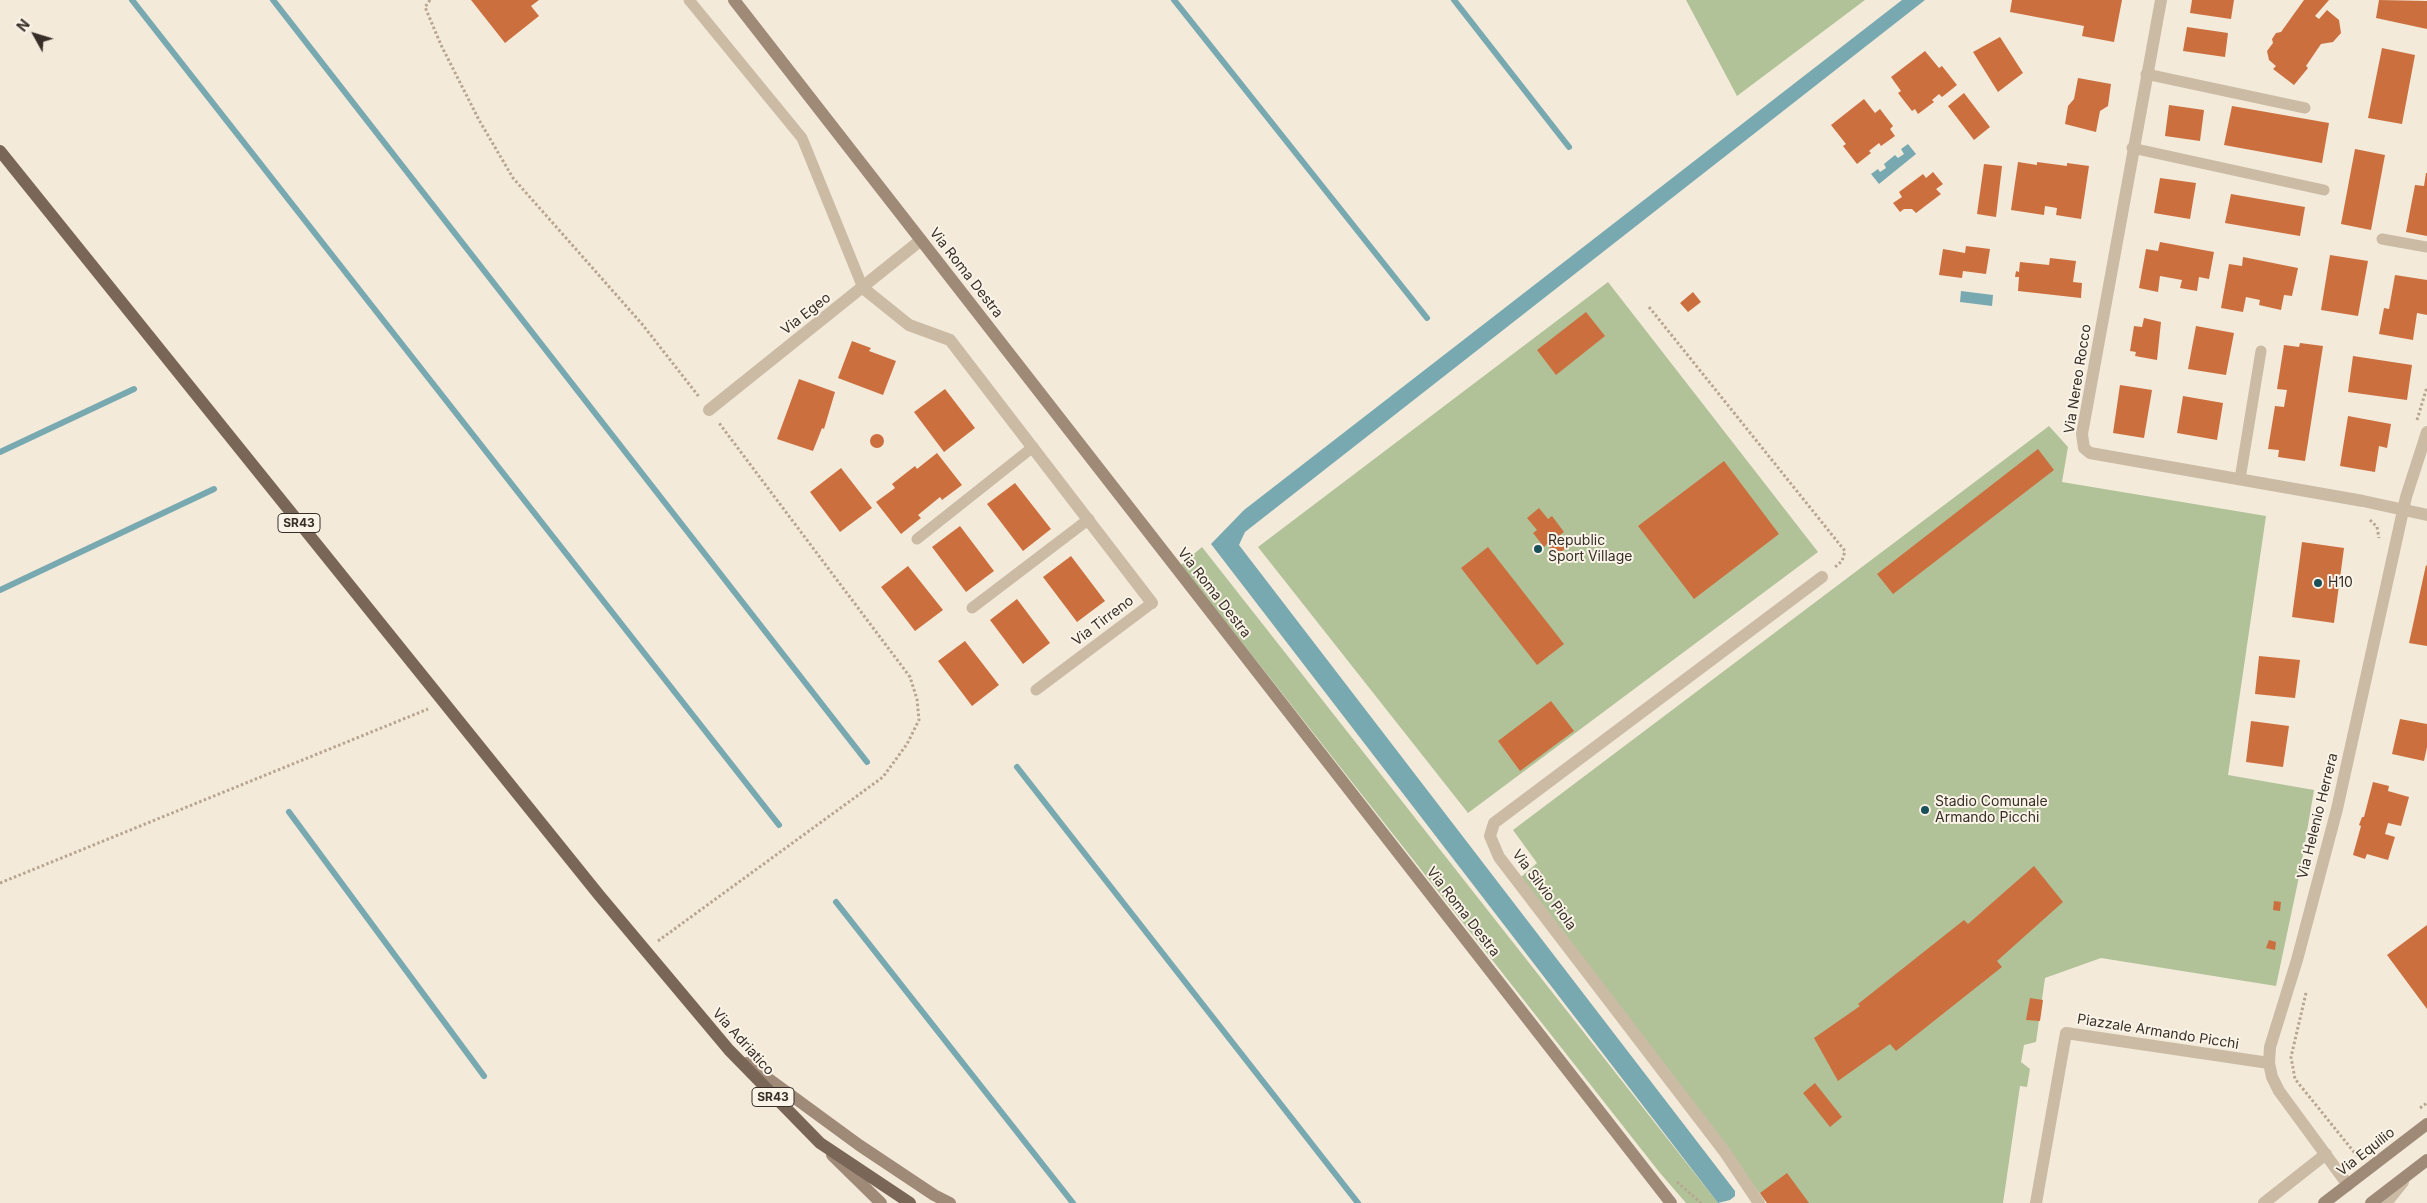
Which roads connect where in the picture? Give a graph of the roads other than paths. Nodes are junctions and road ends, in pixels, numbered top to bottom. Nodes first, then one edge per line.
1 (690, 0) edge
2 (734, 0) edge
3 (2161, 0) edge
4 (2146, 74) junction
5 (2305, 108) dead end
6 (2132, 148) junction
7 (0, 151) edge
8 (2324, 190) dead end
9 (2382, 239) dead end
10 (921, 240) junction
11 (2427, 247) edge
12 (863, 288) junction
13 (2261, 351) dead end
14 (709, 410) road end
15 (2427, 432) edge
16 (1033, 447) junction
17 (2240, 479) junction
18 (2403, 510) junction
19 (2427, 515) edge
20 (1089, 519) junction
21 (917, 539) dead end
22 (1822, 577) road end
23 (1152, 603) joint
24 (972, 608) dead end
25 (1036, 690) dead end
26 (729, 1050) junction
27 (2269, 1063) junction
28 (2427, 1124) edge
29 (820, 1143) junction
30 (2326, 1154) junction
31 (2427, 1160) edge
32 (2410, 1173) junction
33 (2348, 1185) junction
34 (881, 1203) edge
35 (910, 1203) edge
36 (950, 1203) edge
37 (1672, 1203) edge
38 (1759, 1203) edge
39 (2036, 1203) edge
40 (2264, 1203) edge
41 (2324, 1203) edge
42 (2371, 1203) edge
43 (2386, 1203) edge

1 - 12 lane
2 - 10 street, Via Roma Destra
3 - 4 street, Via Nereo Rocco
4 - 5 lane
4 - 6 street, Via Nereo Rocco
6 - 8 lane
6 - 17 street, Via Nereo Rocco
7 - 26 main road, Via Adriatico / SR43
9 - 11 lane
10 - 12 street, Via Egeo
10 - 37 street, Via Roma Destra
12 - 14 street, Via Egeo
12 - 16 street, Via Tirreno
13 - 17 lane
15 - 18 street, Via Helenio Herrera
16 - 20 street, Via Tirreno
16 - 21 lane
17 - 18 street, Via Nereo Rocco
18 - 19 street, Via Nereo Rocco
18 - 27 street, Via Helenio Herrera
20 - 23 street, Via Tirreno
20 - 24 lane
22 - 38 street, Via Silvio Piola
23 - 25 lane, Via Tirreno
26 - 29 main road, Via Adriatico / SR43
26 - 36 street
27 - 30 street, Via Helenio Herrera
27 - 39 street, Piazzale Armando Picchi
28 - 33 street, Via Equilio
29 - 34 street
29 - 35 main road, Via Adriatico / SR43
30 - 33 street, Via Helenio Herrera
30 - 40 street
31 - 32 street
32 - 42 street
32 - 43 street
33 - 41 street, Via Equilio

